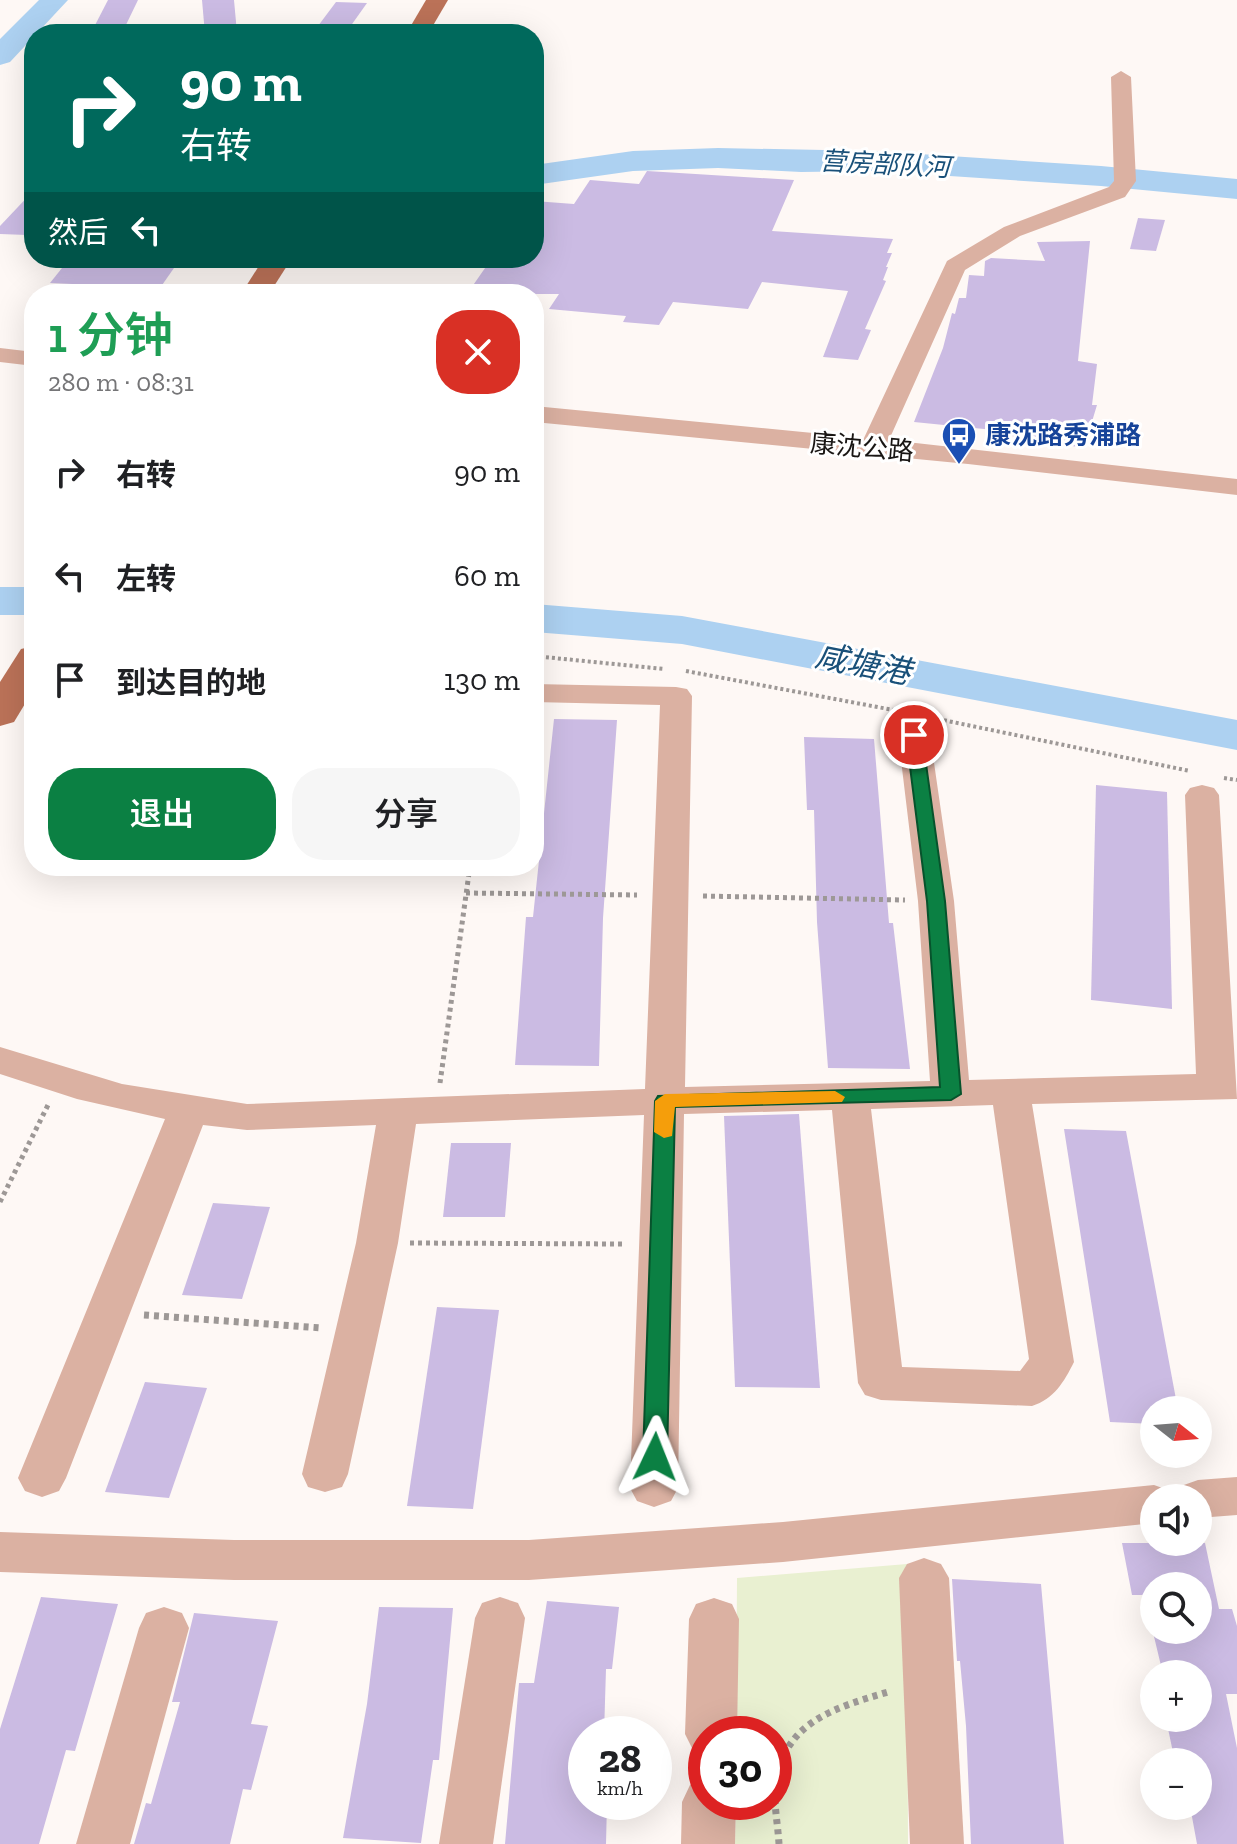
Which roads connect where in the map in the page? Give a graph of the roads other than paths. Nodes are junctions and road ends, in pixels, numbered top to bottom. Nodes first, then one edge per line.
1 (437, 0) edge
2 (423, 24) edge
3 (1121, 77) dead end
4 (0, 355) edge
5 (24, 358) edge
6 (544, 415) edge
7 (872, 449) junction
8 (1237, 487) edge
9 (24, 674) edge
10 (544, 693) edge
11 (0, 714) edge
12 (919, 722) road end
13 (1204, 781) road end
14 (0, 1060) edge
15 (1226, 1086) edge
16 (951, 1094) junction
17 (1011, 1094) junction
18 (850, 1097) junction
19 (665, 1101) junction
20 (188, 1112) junction
21 (417, 1112) junction
22 (325, 1474) dead end
23 (42, 1478) dead end
24 (654, 1488) dead end
25 (1237, 1496) edge
26 (1212, 1498) edge
27 (1140, 1505) edge
28 (0, 1552) edge
29 (924, 1578) dead end
30 (500, 1618) dead end
31 (714, 1619) dead end
32 (164, 1628) dead end
33 (711, 1716) edge
34 (709, 1820) edge
35 (103, 1844) edge
36 (466, 1844) edge
37 (708, 1844) edge
38 (937, 1844) edge

1 - 2 main road
3 - 7 street
4 - 5 street
6 - 7 street, 康沈公路
7 - 8 street, 康沈公路
9 - 11 main road
10 - 19 street
12 - 16 street
13 - 15 street
14 - 20 street
15 - 17 street
16 - 17 street
16 - 18 street
17 - 18 street
18 - 19 street
19 - 21 street
19 - 24 street
20 - 21 street
20 - 23 street
21 - 22 street
25 - 26 street
27 - 28 street
29 - 38 street
30 - 36 street
31 - 33 street
32 - 35 street
34 - 37 street

